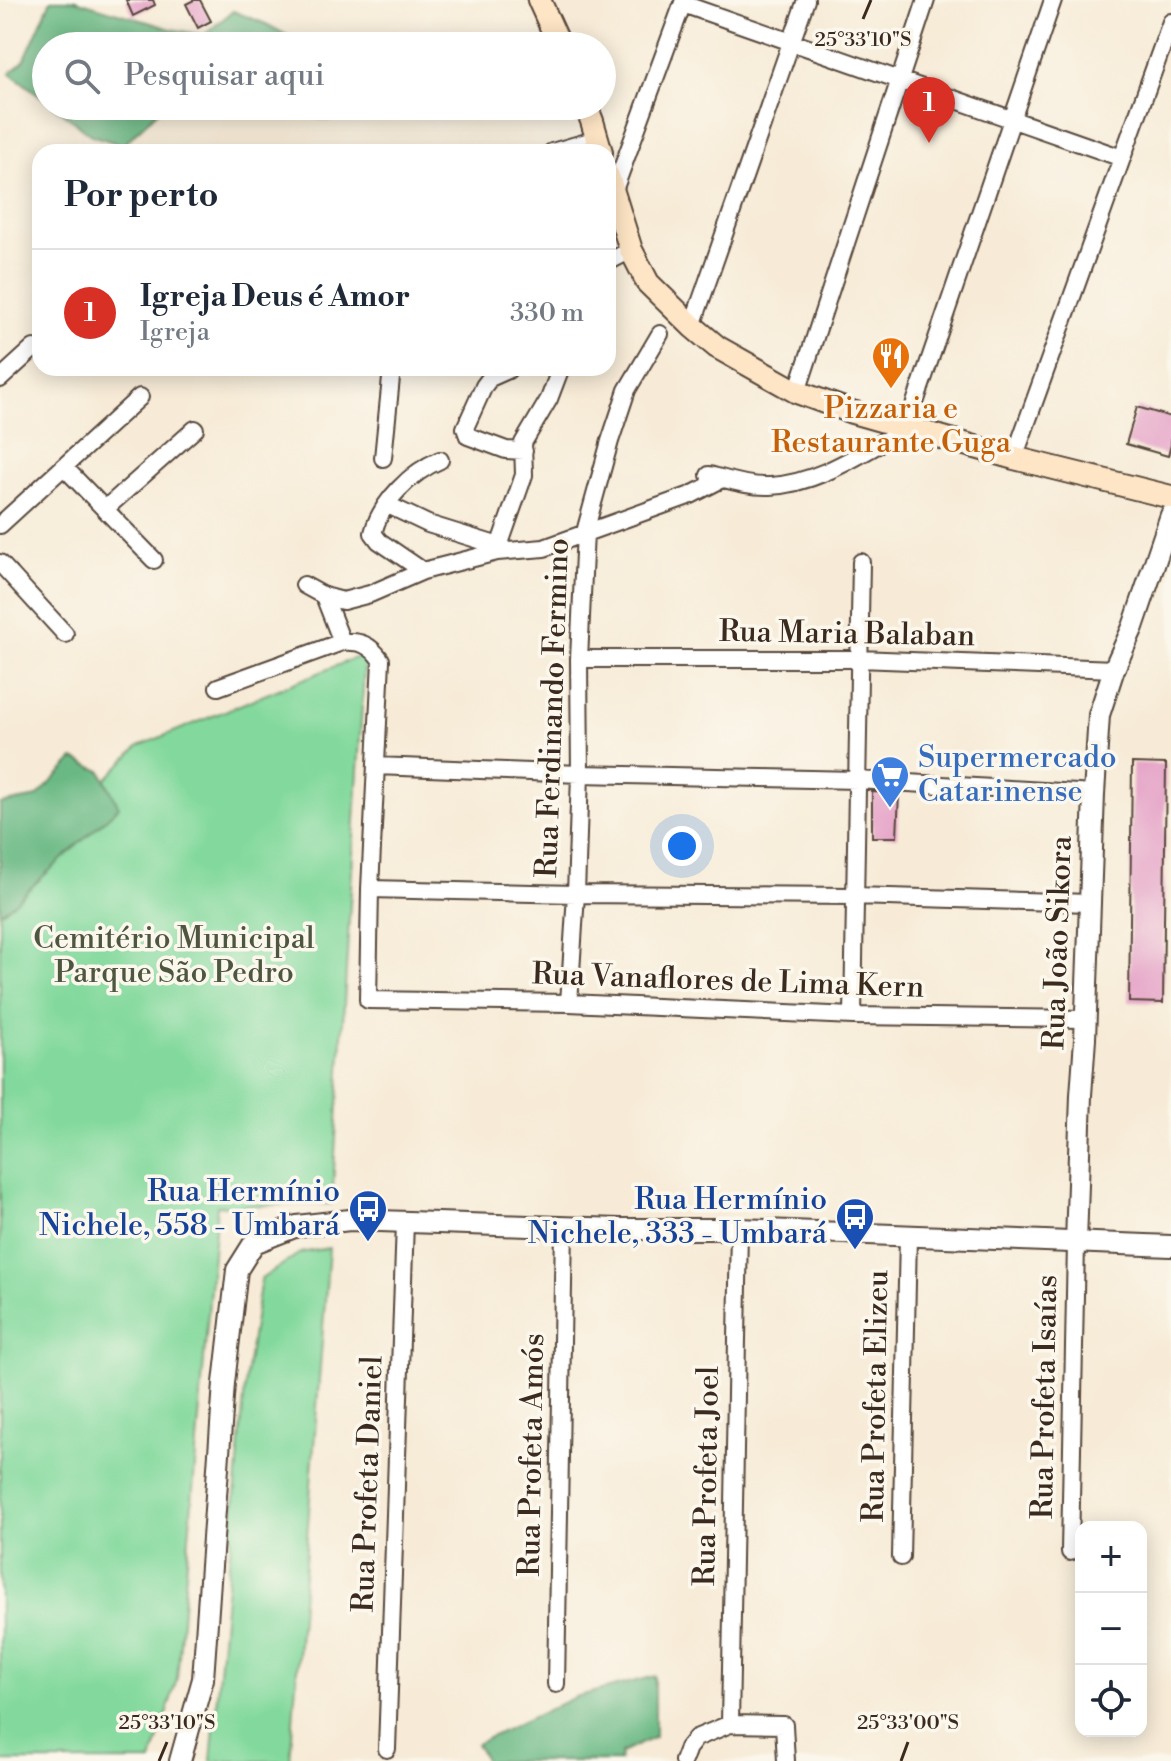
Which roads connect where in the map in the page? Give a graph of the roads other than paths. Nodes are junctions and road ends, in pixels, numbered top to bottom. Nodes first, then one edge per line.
1 (806, 0) edge
2 (926, 0) edge
3 (1053, 0) edge
4 (541, 1) edge
5 (683, 2) edge
6 (1171, 22) edge
7 (554, 32) edge
8 (791, 42) junction
9 (900, 80) junction
10 (591, 120) edge
11 (1013, 120) junction
12 (599, 144) edge
13 (1122, 158) junction
14 (616, 173) edge
15 (616, 206) edge
16 (631, 250) junction
17 (616, 258) edge
18 (692, 326) junction
19 (660, 334) dead end
20 (32, 350) edge
21 (391, 376) edge
22 (494, 376) edge
23 (558, 376) edge
24 (0, 379) edge
25 (797, 392) junction
26 (140, 397) dead end
27 (195, 429) dead end
28 (906, 429) junction
29 (524, 451) junction
30 (383, 458) dead end
31 (1014, 458) junction
32 (440, 460) dead end
33 (64, 467) junction
34 (1171, 497) edge
35 (388, 505) junction
36 (105, 509) junction
37 (1171, 515) edge
38 (0, 525) edge
39 (585, 532) junction
40 (498, 549) junction
41 (154, 560) dead end
42 (861, 562) dead end
43 (0, 563) edge
44 (423, 571) junction
45 (304, 585) dead end
46 (324, 596) junction
47 (65, 634) dead end
48 (342, 642) junction
49 (579, 659) junction
50 (859, 659) junction
51 (1114, 669) junction
52 (218, 687) dead end
53 (376, 766) junction
54 (580, 774) junction
55 (857, 780) junction
56 (1094, 794) junction
57 (370, 889) junction
58 (576, 894) junction
59 (855, 896) junction
60 (1090, 903) junction
61 (569, 1003) junction
62 (853, 1016) junction
63 (1085, 1019) junction
64 (405, 1222) junction
65 (564, 1227) junction
66 (739, 1229) junction
67 (908, 1236) junction
68 (1076, 1243) junction
69 (1171, 1246) edge
70 (1070, 1552) dead end
71 (901, 1557) dead end
72 (556, 1684) dead end
73 (730, 1724) junction
74 (387, 1749) dead end
75 (180, 1761) edge
76 (683, 1761) edge
77 (786, 1761) edge

1 - 8 street
2 - 9 street
3 - 11 street
4 - 7 main road
5 - 8 street
5 - 14 street
6 - 13 street
8 - 9 street
8 - 18 street
9 - 11 street
9 - 25 street
10 - 12 main road
11 - 13 street
11 - 28 street
13 - 31 street
15 - 16 main road
16 - 17 street
16 - 18 main road
18 - 25 main road
19 - 39 street, Rua Ferdinando Fermino
20 - 24 street
21 - 30 street
22 - 29 street
23 - 29 street
25 - 28 main road
26 - 33 street
27 - 36 street
28 - 31 main road
28 - 39 street
29 - 40 street
31 - 34 main road
32 - 35 street
33 - 36 street
33 - 38 street
35 - 40 street
35 - 44 street
36 - 41 street
37 - 51 street, Rua João Sikora
39 - 40 street
39 - 49 street, Rua Ferdinando Fermino
40 - 44 street
42 - 50 street
43 - 47 street
44 - 46 street
45 - 46 street
46 - 48 street
48 - 52 street
48 - 53 street
49 - 50 street, Rua Maria Balaban
49 - 54 street, Rua Ferdinando Fermino
50 - 51 street, Rua Maria Balaban
50 - 55 street
51 - 56 street, Rua João Sikora
53 - 54 street
53 - 57 street
54 - 55 street
54 - 58 street, Rua Ferdinando Fermino
55 - 56 street
55 - 59 street
56 - 60 street, Rua João Sikora
57 - 58 street
57 - 61 street, Rua Vanaflores de Lima Kern
58 - 59 street
58 - 61 street, Rua Ferdinando Fermino
59 - 60 street
59 - 62 street
60 - 63 street, Rua João Sikora
61 - 62 street, Rua Vanaflores de Lima Kern
62 - 63 street, Rua Vanaflores de Lima Kern
63 - 68 street, Rua João Sikora
64 - 65 street
64 - 74 street, Rua Profeta Daniel
64 - 75 street
65 - 66 street
65 - 72 street, Rua Profeta Amós
66 - 67 street
66 - 73 street, Rua Profeta Joel
67 - 68 street
67 - 71 street, Rua Profeta Elizeu
68 - 69 street
68 - 70 street, Rua Profeta Isaías
73 - 76 street
73 - 77 street

